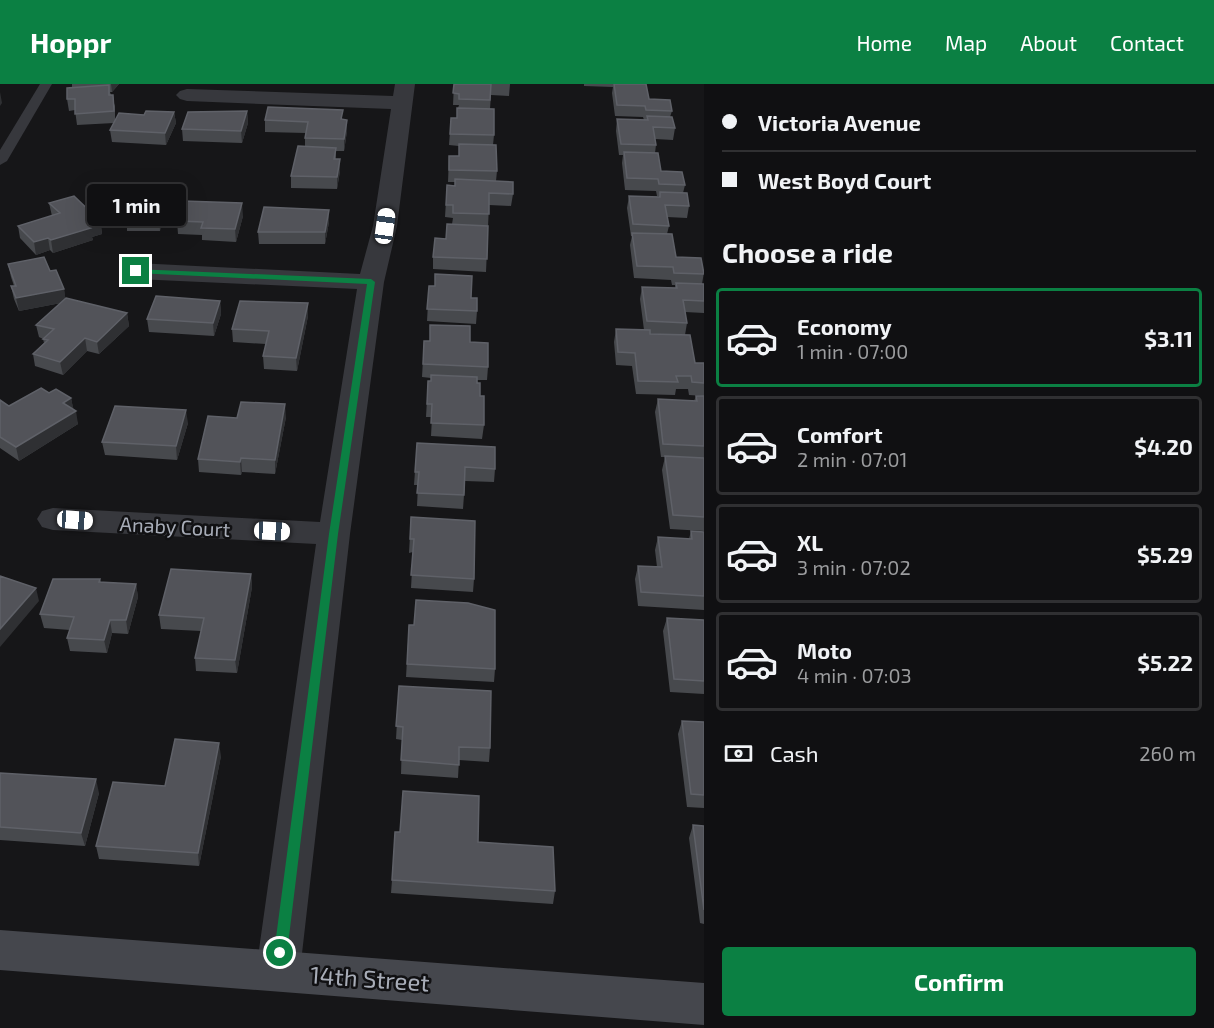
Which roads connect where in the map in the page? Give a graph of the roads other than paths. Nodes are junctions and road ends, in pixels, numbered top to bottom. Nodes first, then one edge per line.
1 (46, 84) edge
2 (187, 94) dead end
3 (403, 94) edge
4 (0, 161) edge
5 (136, 271) dead end
6 (371, 282) junction
7 (53, 519) dead end
8 (334, 534) junction
9 (0, 950) edge
10 (278, 971) junction
11 (704, 1004) edge

1 - 4 lane
2 - 3 street
3 - 6 street
5 - 6 street
6 - 8 street
7 - 8 street, Anaby Court
8 - 10 street
9 - 10 street, 14th Street
10 - 11 street, 14th Street

